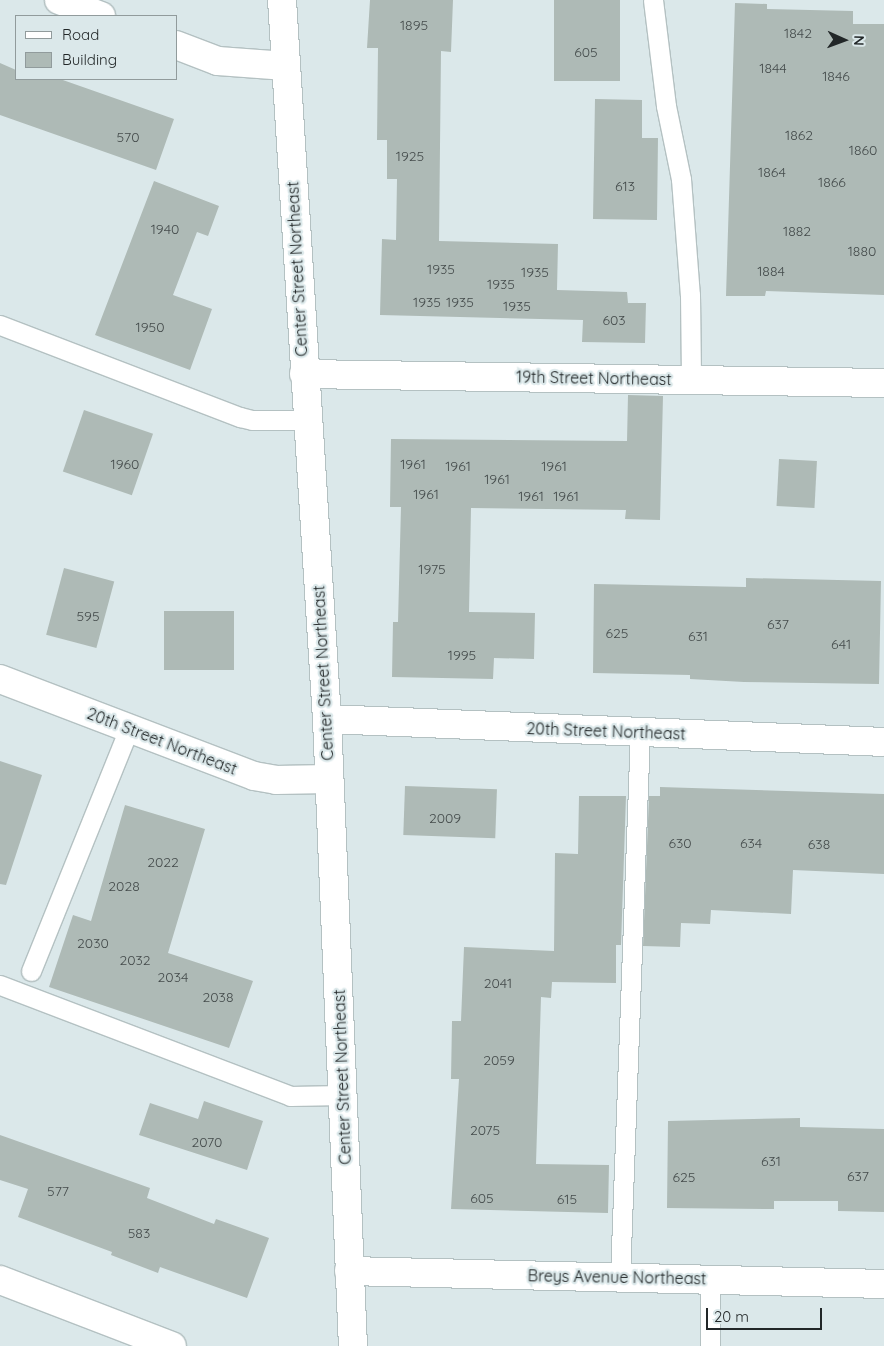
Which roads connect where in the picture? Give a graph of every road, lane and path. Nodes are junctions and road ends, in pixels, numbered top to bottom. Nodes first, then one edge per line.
1 (59, 0) edge
2 (282, 0) edge
3 (653, 0) edge
4 (98, 15) edge
5 (178, 46) edge
6 (286, 66) junction
7 (0, 325) edge
8 (304, 374) junction
9 (691, 380) junction
10 (884, 383) edge
11 (306, 420) junction
12 (0, 678) edge
13 (327, 719) junction
14 (129, 728) junction
15 (640, 732) junction
16 (884, 742) edge
17 (329, 779) junction
18 (31, 971) dead end
19 (0, 985) edge
20 (343, 1095) junction
21 (349, 1271) junction
22 (620, 1277) junction
23 (0, 1280) edge
24 (710, 1280) junction
25 (884, 1284) edge
26 (172, 1346) edge
27 (353, 1346) edge
28 (710, 1346) edge

1 - 4 street
2 - 6 street, Center Street Northeast
3 - 9 lane
5 - 6 street
6 - 8 street, Center Street Northeast
7 - 11 lane
8 - 9 street, 19th Street Northeast
8 - 11 street, Center Street Northeast
9 - 10 street, 19th Street Northeast
11 - 13 street, Center Street Northeast
12 - 14 street, 20th Street Northeast
13 - 15 street, 20th Street Northeast
13 - 17 street, Center Street Northeast
14 - 17 street, 20th Street Northeast
14 - 18 lane
15 - 16 street, 20th Street Northeast
15 - 22 lane
17 - 20 street, Center Street Northeast
19 - 20 lane
20 - 21 street, Center Street Northeast
21 - 22 street, Breys Avenue Northeast
21 - 27 street, Center Street Northeast
22 - 24 street, Breys Avenue Northeast
23 - 26 street
24 - 25 street, Breys Avenue Northeast
24 - 28 lane

